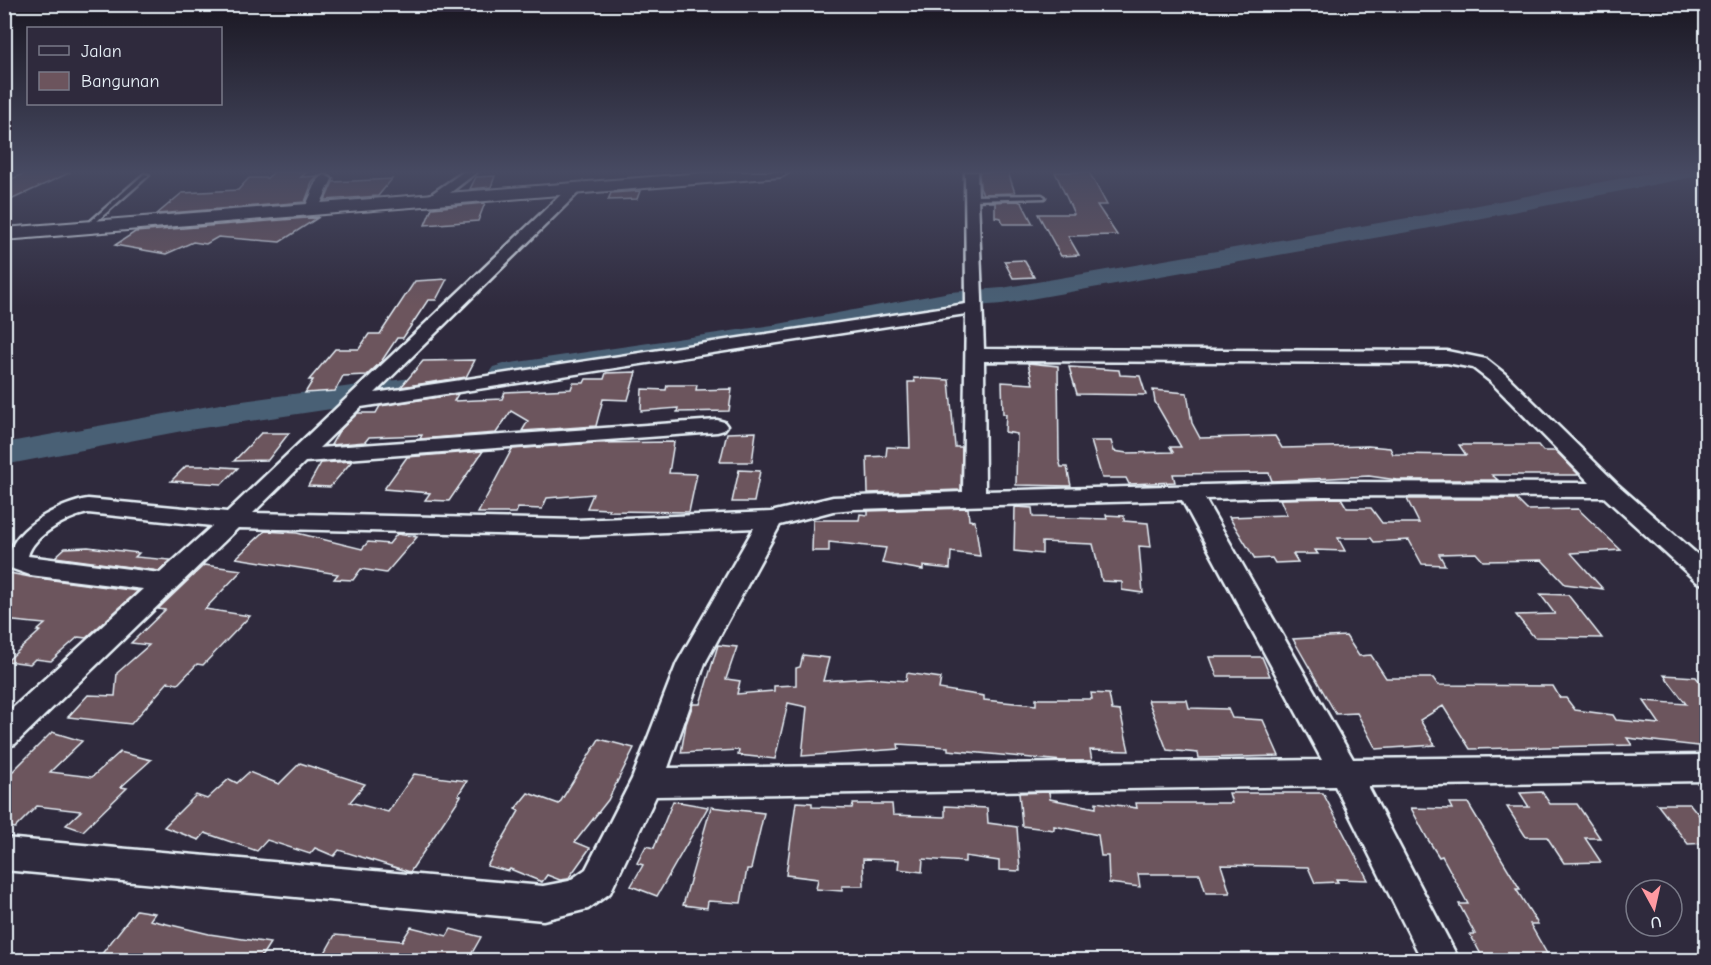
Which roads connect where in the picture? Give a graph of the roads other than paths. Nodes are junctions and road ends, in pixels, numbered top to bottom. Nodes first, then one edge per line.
1 (98, 217) edge
2 (223, 217) edge
3 (546, 217) edge
4 (973, 217) edge
5 (86, 228) junction
6 (4, 234) edge
7 (975, 308) junction
8 (974, 355) junction
9 (355, 402) junction
10 (717, 426) dead end
11 (298, 456) junction
12 (1610, 490) junction
13 (1189, 492) junction
14 (974, 498) junction
15 (232, 520) junction
16 (771, 520) junction
17 (1707, 576) edge
18 (167, 583) junction
19 (4, 735) edge
20 (1707, 768) edge
21 (1346, 771) junction
22 (647, 782) junction
23 (4, 854) edge
24 (1441, 960) edge

1 - 5 lane
2 - 5 main road
3 - 9 street
4 - 7 street
5 - 6 main road
7 - 8 street
7 - 9 street
8 - 12 street
8 - 14 street
9 - 11 street
10 - 11 street
11 - 15 street
12 - 13 street
12 - 17 street
13 - 14 street
13 - 21 street
14 - 16 street
15 - 16 street
15 - 18 street
15 - 18 street
16 - 22 street
18 - 19 street
20 - 21 street
21 - 22 street
21 - 24 street
22 - 23 street

